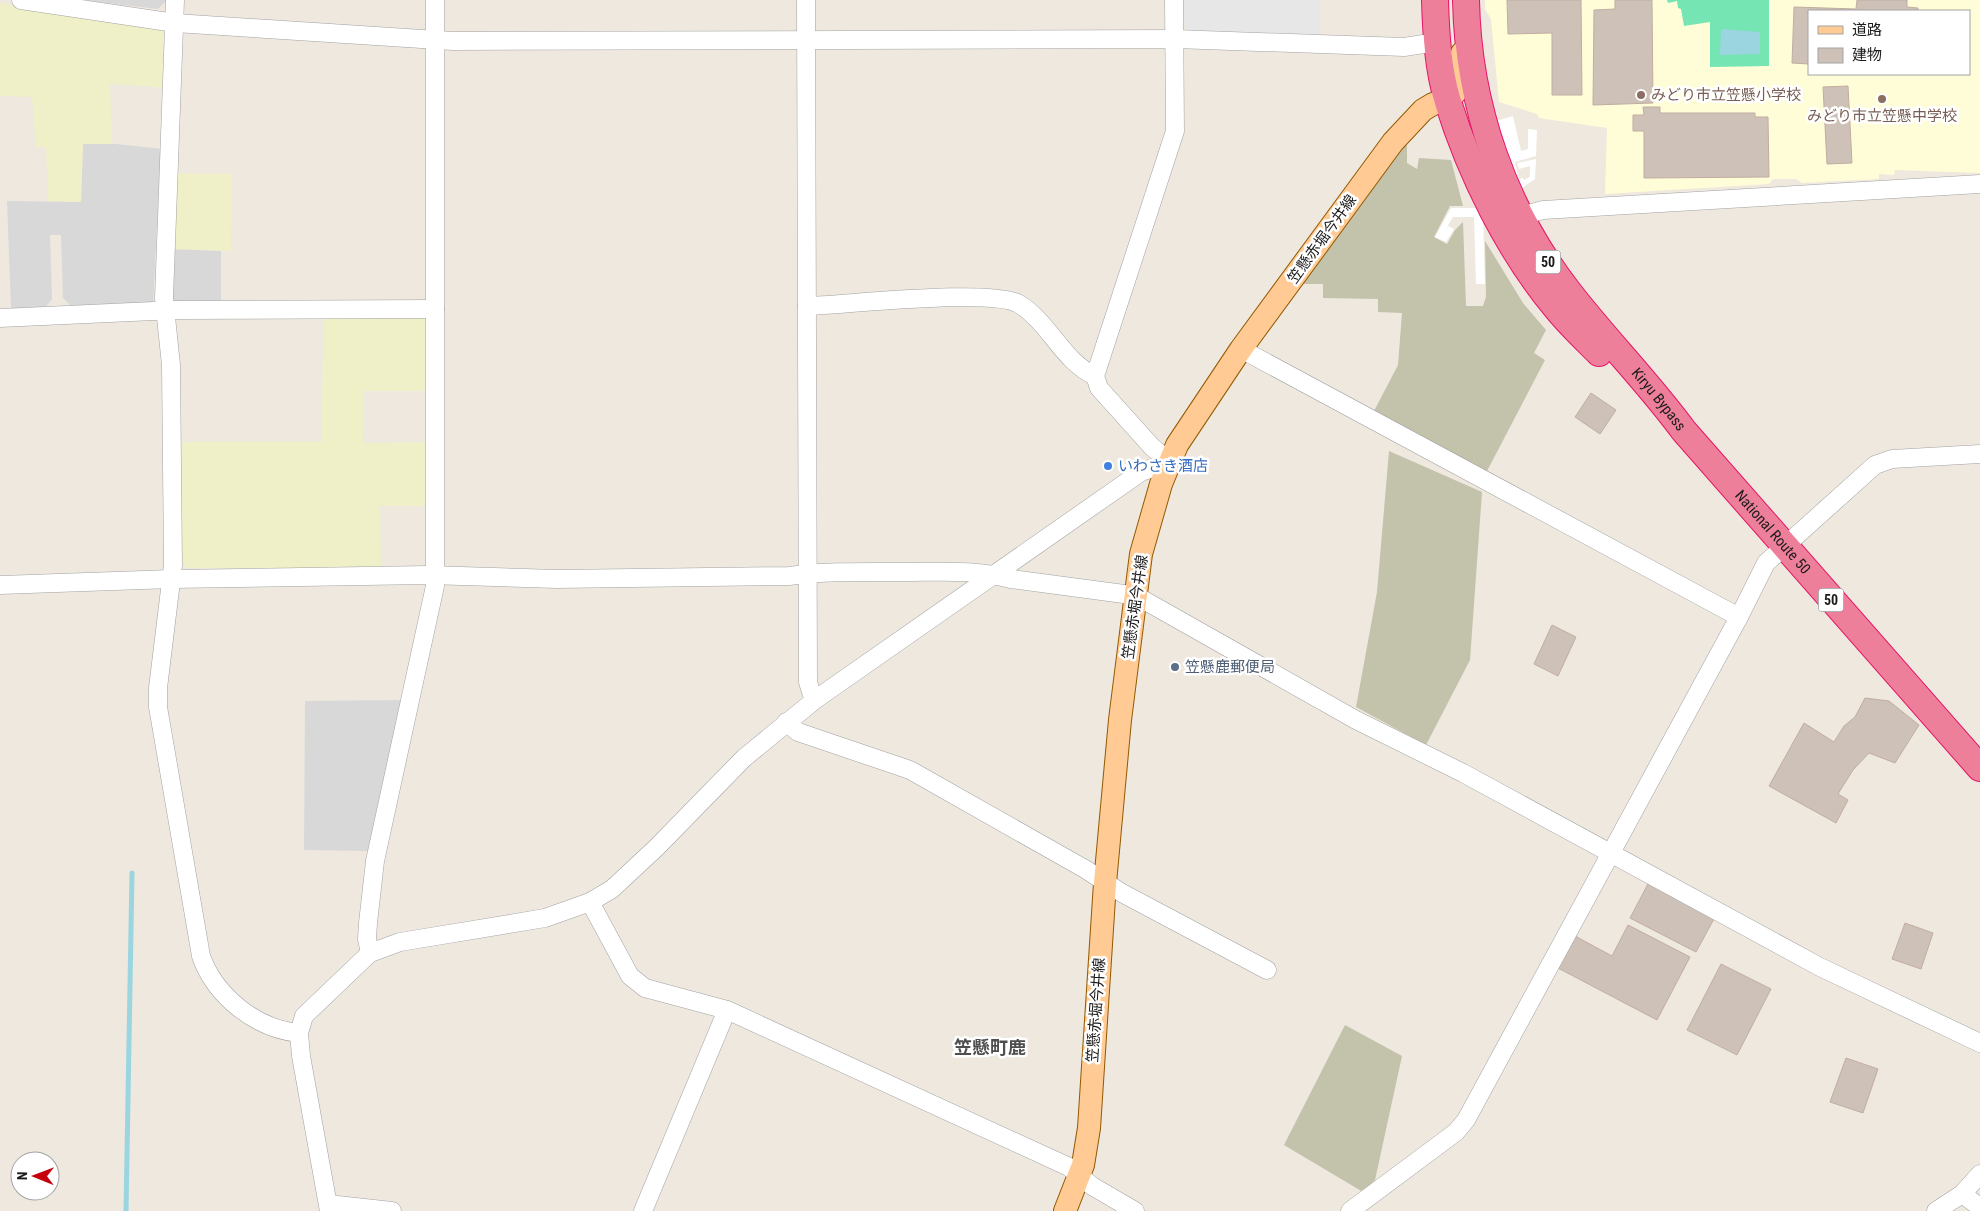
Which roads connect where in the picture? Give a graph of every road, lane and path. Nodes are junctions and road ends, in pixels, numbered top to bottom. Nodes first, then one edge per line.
1 (21, 0) edge
2 (175, 0) edge
3 (435, 0) edge
4 (806, 0) edge
5 (1174, 0) edge
6 (1435, 0) edge
7 (1458, 0) edge
8 (1466, 0) edge
9 (175, 23) junction
10 (1175, 39) junction
11 (435, 40) junction
12 (806, 40) junction
13 (1437, 42) junction
14 (1448, 100) junction
15 (1484, 127) junction
16 (1980, 184) edge
17 (1520, 216) junction
18 (807, 306) junction
19 (435, 309) junction
20 (165, 311) junction
21 (0, 318) edge
22 (1241, 348) junction
23 (1096, 376) junction
24 (1684, 431) junction
25 (1980, 454) edge
26 (1170, 462) junction
27 (1783, 546) junction
28 (808, 574) junction
29 (993, 574) junction
30 (435, 576) junction
31 (172, 578) junction
32 (0, 585) edge
33 (1135, 597) junction
34 (1739, 617) junction
35 (816, 699) junction
36 (786, 722) junction
37 (1980, 768) edge
38 (1612, 853) junction
39 (1105, 883) junction
40 (590, 902) junction
41 (370, 953) junction
42 (1267, 970) dead end
43 (727, 1010) junction
44 (299, 1033) junction
45 (1980, 1043) edge
46 (1980, 1174) edge
47 (1080, 1176) junction
48 (1962, 1194) junction
49 (329, 1207) edge
50 (1980, 1207) edge
51 (392, 1211) edge
52 (643, 1211) edge
53 (1065, 1211) edge
54 (1135, 1211) edge
55 (1350, 1211) edge
56 (1936, 1211) edge

1 - 9 street
2 - 9 street
3 - 11 street
4 - 12 street
5 - 10 street
6 - 13 highway, 50
7 - 14 main road
8 - 15 highway, Kiryu Bypass / 50
9 - 11 street
9 - 20 street
10 - 12 street
10 - 13 street
10 - 23 street
11 - 12 street
11 - 19 street
12 - 18 street
13 - 14 highway, 50
14 - 15 main road
14 - 22 main road, 笠懸赤堀今井線
14 - 24 highway, Kiryu Bypass / 50
15 - 17 highway, Kiryu Bypass / 50
16 - 17 street
17 - 24 highway, Kiryu Bypass / 50
18 - 23 street
18 - 28 street
19 - 20 street
19 - 30 street
20 - 21 street
20 - 31 street
22 - 26 main road, 笠懸赤堀今井線
22 - 34 street
23 - 26 street
24 - 27 highway, National Route 50 / 50
25 - 27 street
26 - 29 street
26 - 33 main road, 笠懸赤堀今井線
27 - 34 street
27 - 37 highway, National Route 50 / 50
28 - 29 street
28 - 30 street
28 - 35 street
29 - 33 street
29 - 35 street
30 - 31 street
30 - 41 street
31 - 32 street
31 - 44 street
33 - 38 street
33 - 39 main road, 笠懸赤堀今井線
34 - 38 street
35 - 36 street
36 - 39 street
36 - 40 street
38 - 45 street
38 - 55 street
39 - 42 street
39 - 47 main road, 笠懸赤堀今井線
40 - 41 street
40 - 43 street
41 - 44 street
43 - 47 street
43 - 52 street
44 - 49 street
46 - 48 street
47 - 53 main road, 笠懸赤堀今井線
47 - 54 street
48 - 50 street
48 - 56 street
49 - 51 street

